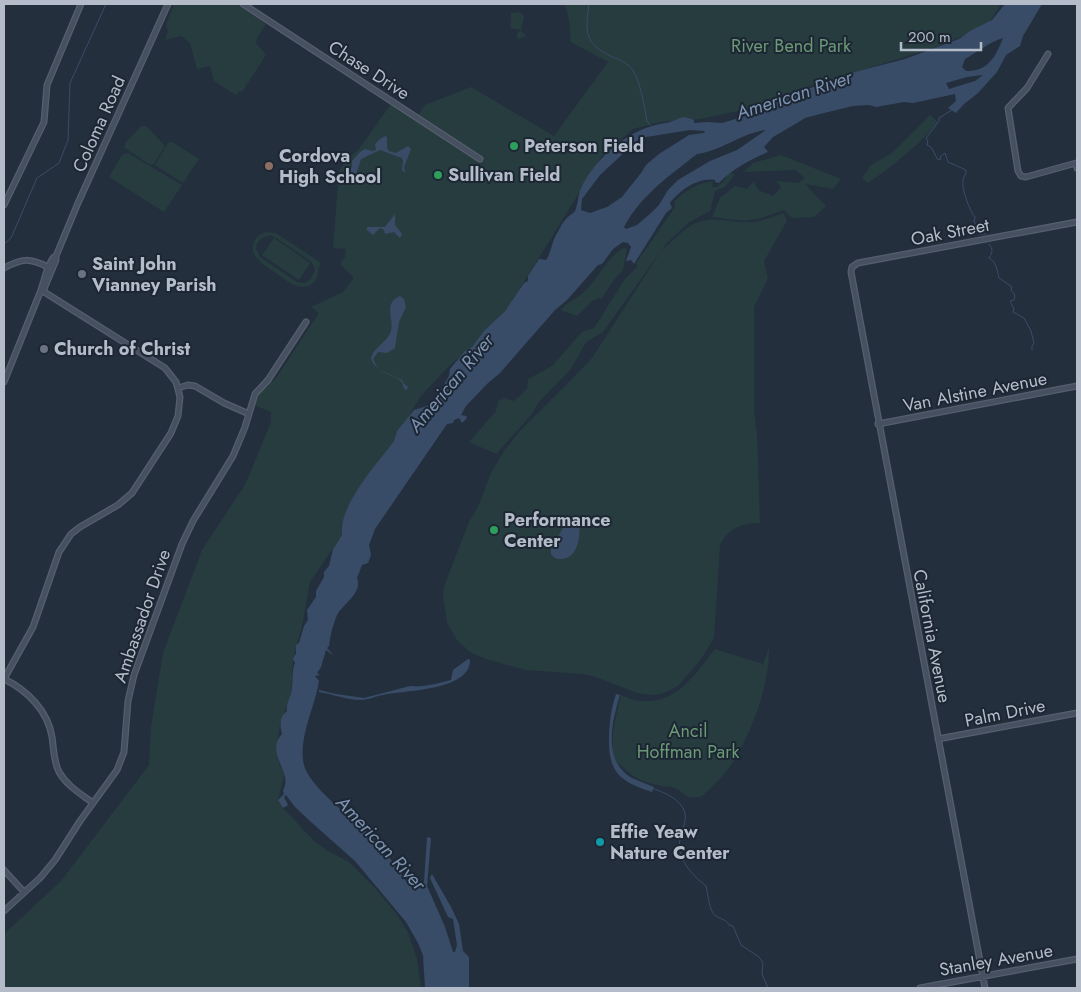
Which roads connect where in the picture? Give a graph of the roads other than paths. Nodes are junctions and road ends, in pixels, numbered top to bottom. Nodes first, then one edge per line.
1 (81, 4) edge
2 (168, 4) edge
3 (243, 4) edge
4 (1048, 54) dead end
5 (480, 159) dead end
6 (1077, 166) edge
7 (4, 205) edge
8 (1077, 222) edge
9 (56, 258) junction
10 (4, 261) edge
11 (5, 267) edge
12 (48, 267) junction
13 (854, 289) joint
14 (41, 290) junction
15 (306, 322) dead end
16 (4, 382) edge
17 (1077, 386) edge
18 (178, 388) junction
19 (249, 414) junction
20 (878, 424) junction
21 (4, 679) edge
22 (1077, 713) edge
23 (938, 739) junction
24 (93, 803) junction
25 (4, 870) edge
26 (24, 892) junction
27 (4, 911) edge
28 (1077, 959) edge
29 (983, 976) junction
30 (920, 988) edge
31 (985, 988) edge

1 - 7 street
2 - 9 street, Coloma Road
3 - 5 street, Chase Drive
4 - 6 street
8 - 13 street, Oak Street
9 - 12 street, Coloma Road
9 - 14 street, Coloma Road
10 - 11 street
11 - 12 street
12 - 14 street, Coloma Road
13 - 20 street, California Avenue
14 - 16 street, Coloma Road
14 - 18 street
15 - 19 street, Ambassador Drive
17 - 20 street, Van Alstine Avenue
18 - 19 street
18 - 21 street
19 - 24 street, Ambassador Drive
20 - 23 street, California Avenue
21 - 24 street
22 - 23 street, Palm Drive
23 - 29 street, California Avenue
24 - 26 street, Ambassador Drive
25 - 26 street
26 - 27 street, Ambassador Drive
28 - 29 street, Stanley Avenue
29 - 30 street, Stanley Avenue
29 - 31 street, California Avenue

